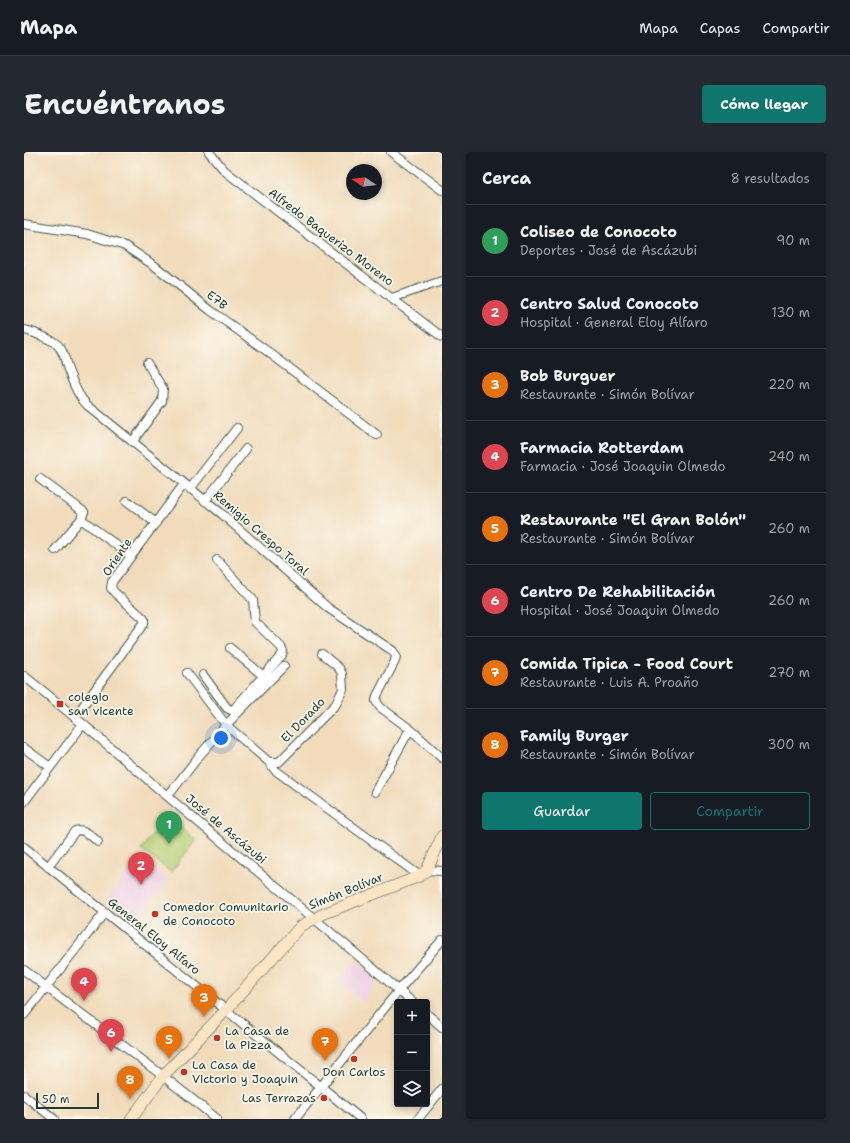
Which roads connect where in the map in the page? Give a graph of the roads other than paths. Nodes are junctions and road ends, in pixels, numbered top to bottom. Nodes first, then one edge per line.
1 (209, 152) edge
2 (391, 152) edge
3 (442, 190) edge
4 (24, 224) edge
5 (442, 281) edge
6 (392, 298) junction
7 (24, 330) edge
8 (442, 337) edge
9 (147, 363) dead end
10 (237, 428) dead end
11 (377, 435) dead end
12 (133, 441) junction
13 (246, 449) dead end
14 (40, 479) dead end
15 (187, 486) junction
16 (128, 501) dead end
17 (206, 501) junction
18 (81, 519) junction
19 (156, 523) junction
20 (55, 550) dead end
21 (131, 556) junction
22 (217, 560) dead end
23 (230, 648) dead end
24 (322, 654) dead end
25 (284, 666) dead end
26 (187, 672) dead end
27 (203, 675) dead end
28 (24, 676) edge
29 (266, 679) junction
30 (75, 717) junction
31 (83, 724) junction
32 (226, 725) junction
33 (410, 729) junction
34 (24, 748) edge
35 (442, 758) edge
36 (269, 762) junction
37 (50, 767) junction
38 (375, 792) dead end
39 (168, 796) junction
40 (24, 802) edge
41 (442, 836) edge
42 (98, 842) dead end
43 (24, 847) edge
44 (48, 867) junction
45 (442, 871) edge
46 (423, 873) junction
47 (105, 912) junction
48 (314, 918) junction
49 (442, 940) edge
50 (24, 970) edge
51 (46, 987) junction
52 (399, 990) junction
53 (409, 999) edge
54 (227, 1009) junction
55 (24, 1015) edge
56 (430, 1017) edge
57 (442, 1027) edge
58 (163, 1076) junction
59 (321, 1085) junction
60 (442, 1089) edge
61 (24, 1095) edge
62 (54, 1119) edge
63 (131, 1119) edge
64 (217, 1119) edge
65 (295, 1119) edge
66 (361, 1119) edge
67 (418, 1119) edge

1 - 6 street, Alfredo Baquerizo Moreno
2 - 3 street
4 - 11 street, E7B
5 - 6 street
6 - 8 street, Alfredo Baquerizo Moreno
7 - 12 street, Remigio Crespo Toral
9 - 12 street
10 - 15 street, Oriente
12 - 15 street, Remigio Crespo Toral
13 - 17 street
14 - 18 street
15 - 17 street, Remigio Crespo Toral
15 - 19 street, Oriente
16 - 19 street
17 - 33 street, Remigio Crespo Toral
18 - 20 street
18 - 21 street
19 - 21 street, Oriente
21 - 30 street, Oriente
22 - 29 street
23 - 29 street
24 - 36 street, El Dorado
25 - 29 street
26 - 32 street
27 - 29 street
28 - 30 street, José de Ascázubi
29 - 32 street
30 - 31 street, José de Ascázubi
31 - 37 street
31 - 39 street, José de Ascázubi
32 - 36 street
32 - 39 street
33 - 35 street, Remigio Crespo Toral
33 - 38 street
34 - 37 street
36 - 46 street
37 - 40 street
39 - 48 street, José de Ascázubi
41 - 46 street
42 - 44 street
43 - 44 street, General Eloy Alfaro
44 - 47 street, General Eloy Alfaro
45 - 46 street
46 - 48 street, Simón Bolívar
47 - 51 street
47 - 54 street, General Eloy Alfaro
48 - 52 street, José de Ascázubi
48 - 54 street, Simón Bolívar
49 - 52 street
50 - 51 street
51 - 55 street
51 - 58 street
52 - 53 street, José de Ascázubi
52 - 59 street
54 - 58 street, Simón Bolívar
54 - 59 street, General Eloy Alfaro
56 - 57 street
58 - 63 street, Simón Bolívar
58 - 64 street
59 - 65 street
59 - 66 street, General Eloy Alfaro
60 - 67 street
61 - 62 street

